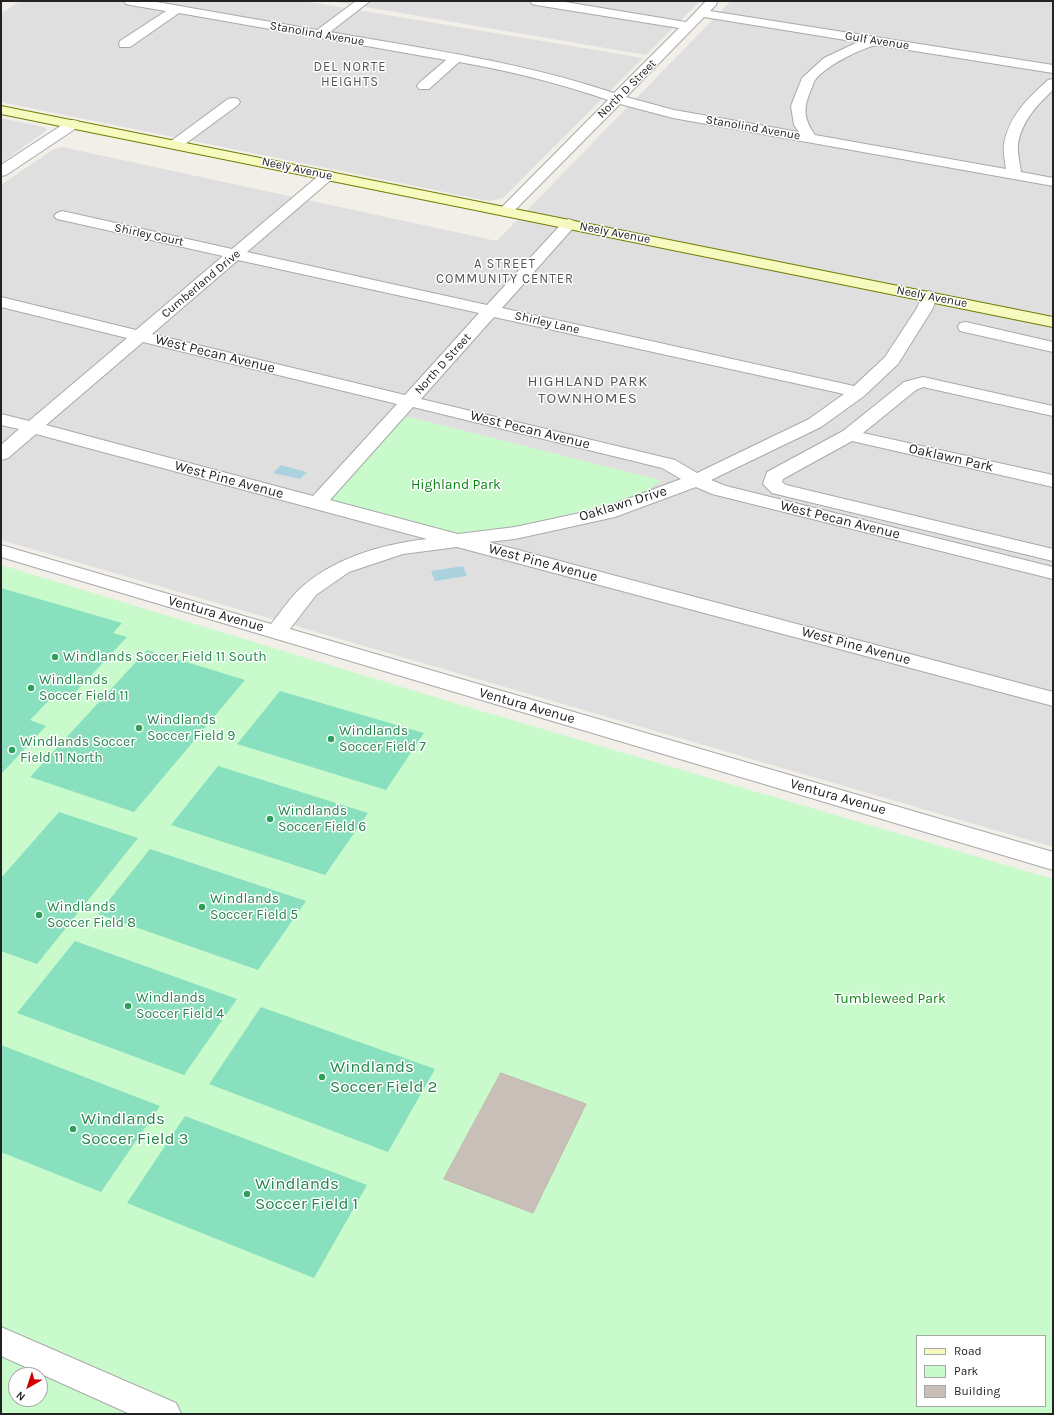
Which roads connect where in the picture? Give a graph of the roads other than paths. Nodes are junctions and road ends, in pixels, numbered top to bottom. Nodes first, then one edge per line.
1 (130, 1) edge
2 (364, 1) edge
3 (537, 1) edge
4 (713, 1) edge
5 (177, 9) junction
6 (702, 12) junction
7 (689, 26) junction
8 (319, 34) junction
9 (876, 41) junction
10 (125, 44) dead end
11 (456, 58) junction
12 (1053, 69) edge
13 (1053, 83) edge
14 (424, 86) dead end
15 (618, 98) junction
16 (233, 102) dead end
17 (1, 110) edge
18 (73, 124) junction
19 (810, 138) junction
20 (176, 144) junction
21 (1, 172) edge
22 (328, 175) junction
23 (1014, 175) junction
24 (1053, 182) edge
25 (506, 211) junction
26 (62, 216) dead end
27 (569, 224) junction
28 (236, 254) junction
29 (929, 296) junction
30 (1, 302) edge
31 (492, 311) junction
32 (1053, 322) edge
33 (966, 327) dead end
34 (139, 336) junction
35 (1053, 347) edge
36 (858, 392) junction
37 (409, 401) junction
38 (1053, 411) edge
39 (1, 419) edge
40 (32, 428) junction
41 (849, 435) junction
42 (1, 454) edge
43 (696, 480) junction
44 (1053, 481) edge
45 (317, 503) junction
46 (456, 540) junction
47 (1, 551) edge
48 (1053, 555) edge
49 (1053, 573) edge
50 (276, 632) junction
51 (1053, 699) edge
52 (1053, 861) edge
53 (1, 1341) edge
54 (165, 1414) edge

1 - 5 street, Stanolind Avenue
2 - 8 street
3 - 7 street
4 - 6 street, North D Street
5 - 8 street, Stanolind Avenue
5 - 10 street
6 - 7 street, North D Street
6 - 9 street, Gulf Avenue
7 - 15 street, North D Street
8 - 11 street, Stanolind Avenue
9 - 12 street, Gulf Avenue
9 - 19 street
11 - 14 street
11 - 15 street, Stanolind Avenue
13 - 23 street
15 - 19 street, Stanolind Avenue
15 - 25 street, North D Street
16 - 20 street
17 - 18 street, Neely Avenue
18 - 20 street, Neely Avenue
18 - 21 street
19 - 23 street, Stanolind Avenue
20 - 22 street, Neely Avenue
22 - 25 street, Neely Avenue
22 - 28 street, Cumberland Drive
23 - 24 street, Stanolind Avenue
25 - 27 street, Neely Avenue
26 - 28 street, Shirley Court
27 - 29 street, Neely Avenue
27 - 31 street, North D Street
28 - 31 street, Shirley Lane
28 - 34 street, Cumberland Drive
29 - 32 street, Neely Avenue
29 - 36 street, Oaklawn Drive
30 - 34 street, West Pecan Avenue
31 - 36 street, Shirley Lane
31 - 37 street, North D Street
33 - 35 street
34 - 37 street, West Pecan Avenue
34 - 40 street, Cumberland Drive
36 - 43 street, Oaklawn Drive
37 - 43 street, West Pecan Avenue
37 - 45 street, North D Street
38 - 41 street
39 - 40 street, West Pine Avenue
40 - 42 street, Cumberland Drive
40 - 45 street, West Pine Avenue
41 - 44 street, Oaklawn Park
41 - 48 street
43 - 46 street, Oaklawn Drive
43 - 49 street, West Pecan Avenue
45 - 46 street, West Pine Avenue
46 - 50 street, Oaklawn Drive
46 - 51 street, West Pine Avenue
47 - 50 street, Ventura Avenue
50 - 52 street, Ventura Avenue
53 - 54 street

